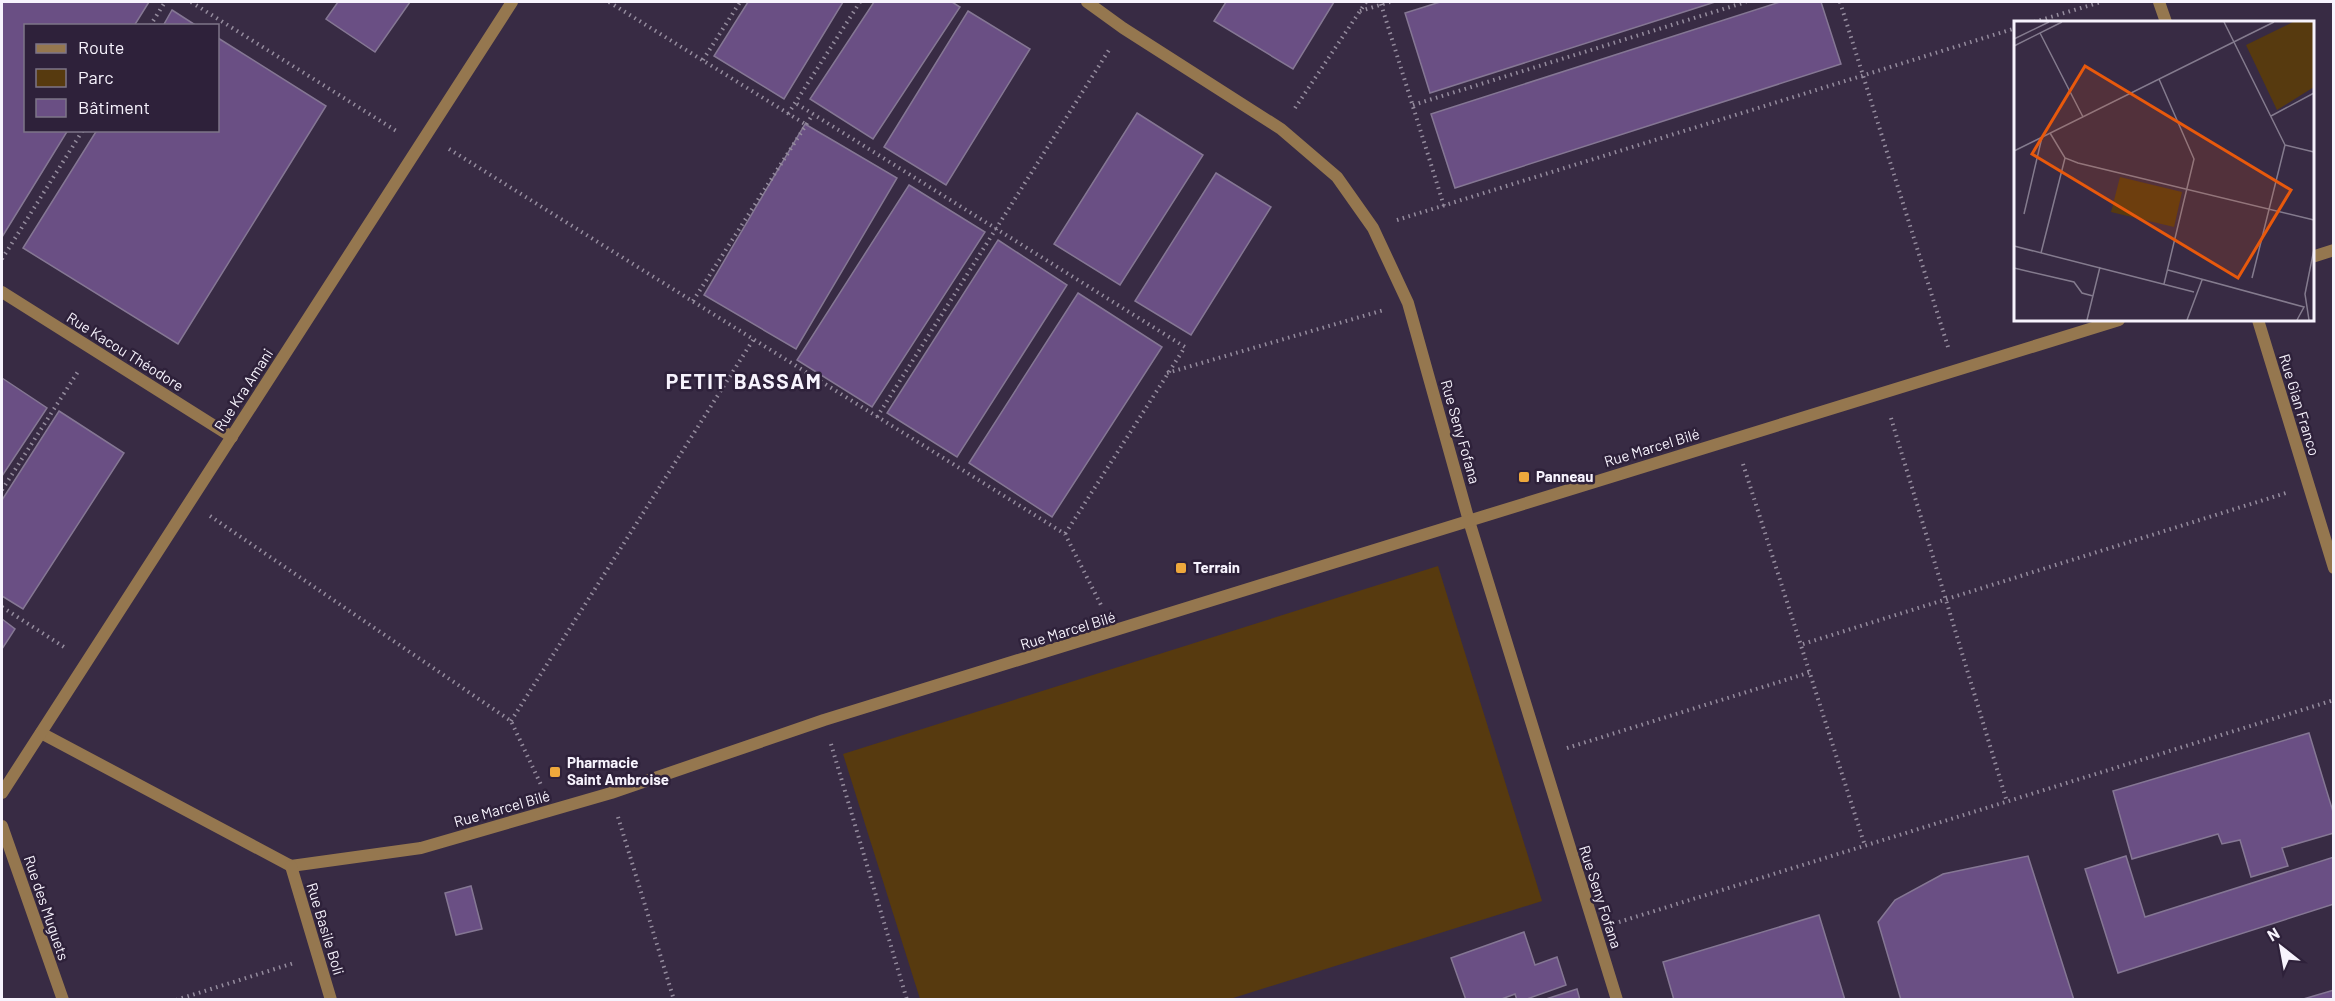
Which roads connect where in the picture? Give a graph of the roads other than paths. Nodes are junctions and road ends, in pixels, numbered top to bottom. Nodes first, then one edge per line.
1 (512, 2) edge
2 (1088, 2) edge
3 (2159, 2) edge
4 (2166, 21) edge
5 (2334, 250) edge
6 (2314, 257) edge
7 (2, 292) edge
8 (2116, 321) edge
9 (2258, 321) edge
10 (232, 437) junction
11 (1469, 521) junction
12 (2334, 568) edge
13 (41, 733) junction
14 (2, 793) edge
15 (2, 826) edge
16 (291, 866) junction
17 (63, 999) edge
18 (331, 999) edge
19 (1617, 999) edge

1 - 10 street, Rue Kra Amani
2 - 11 street, Rue Seny Fofana
3 - 4 street
5 - 6 street
7 - 10 street, Rue Kacou Théodore
8 - 11 street, Rue Marcel Bilé
9 - 12 street, Rue Gian Franco
10 - 13 street, Rue Kra Amani
11 - 16 street, Rue Marcel Bilé
11 - 19 street, Rue Seny Fofana
13 - 14 street, Rue Kra Amani
13 - 16 street
15 - 17 street, Rue des Muguets
16 - 18 street, Rue Basile Boli

